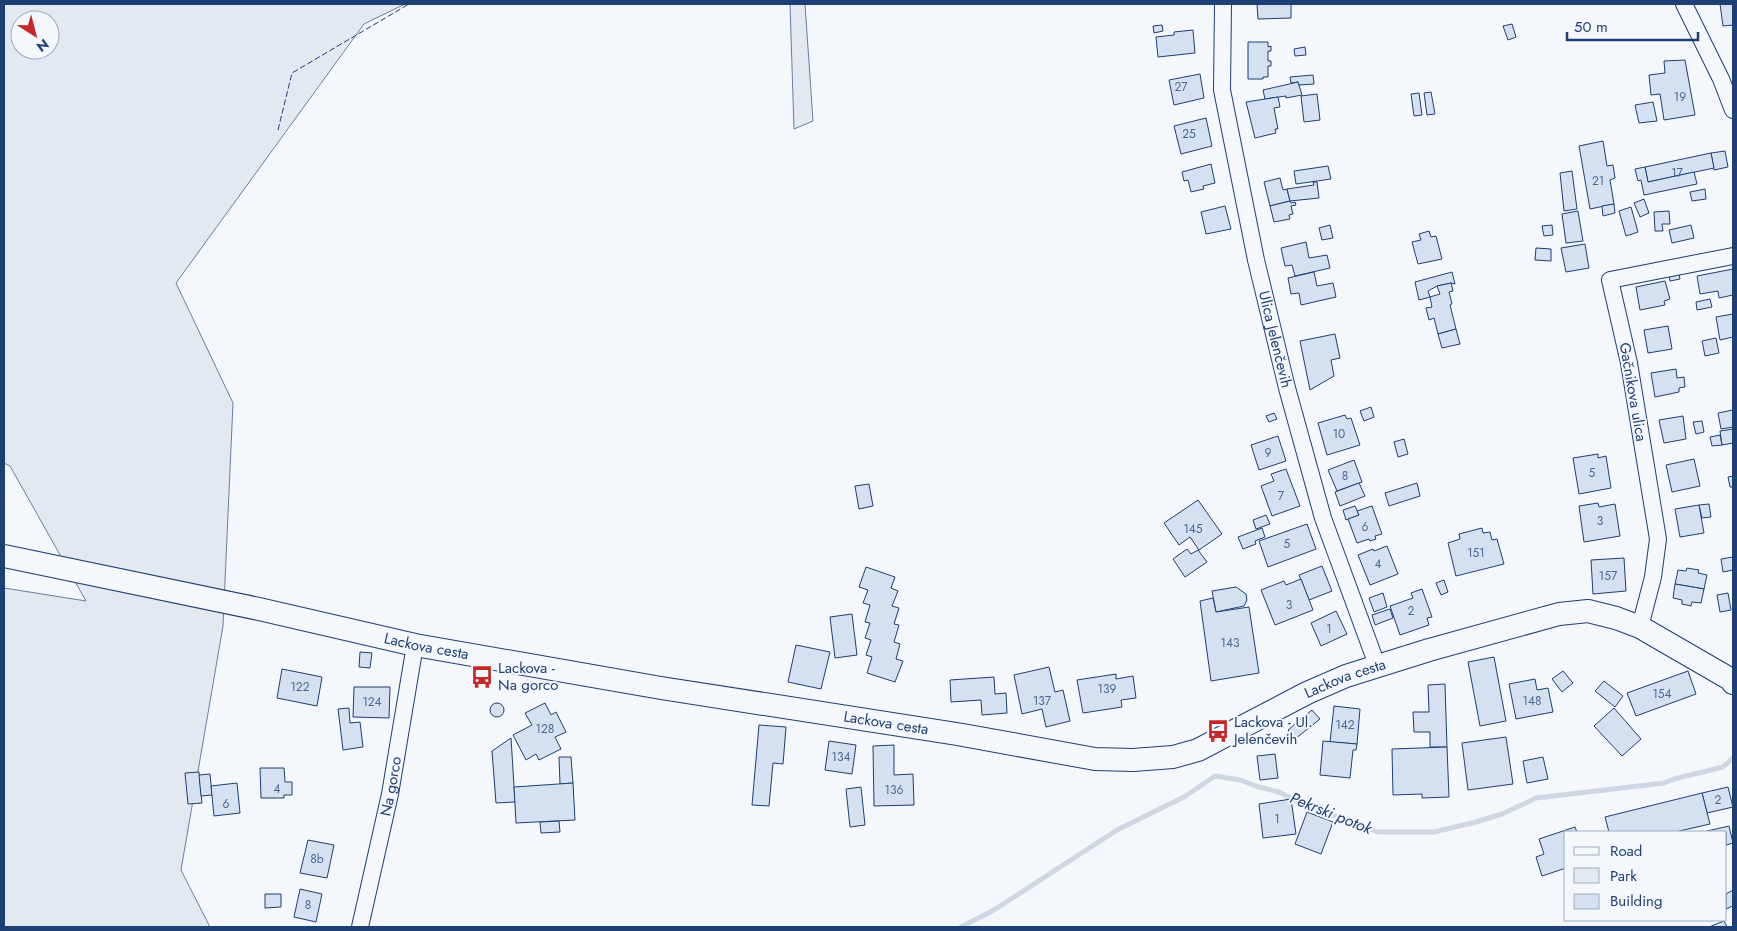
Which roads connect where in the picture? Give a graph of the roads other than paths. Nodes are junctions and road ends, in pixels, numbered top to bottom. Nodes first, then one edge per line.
1 (1223, 4) edge
2 (1684, 4) edge
3 (1733, 110) edge
4 (1733, 256) edge
5 (4, 556) edge
6 (1640, 627) junction
7 (415, 645) junction
8 (1377, 665) junction
9 (1732, 680) edge
10 (360, 927) edge

1 - 8 street, Ulica Jelenčevih
2 - 3 street
4 - 6 street, Gačnikova ulica
5 - 7 street, Lackova cesta
6 - 8 street, Lackova cesta
6 - 9 street, Lackova cesta
7 - 8 street, Lackova cesta
7 - 10 street, Na gorco

